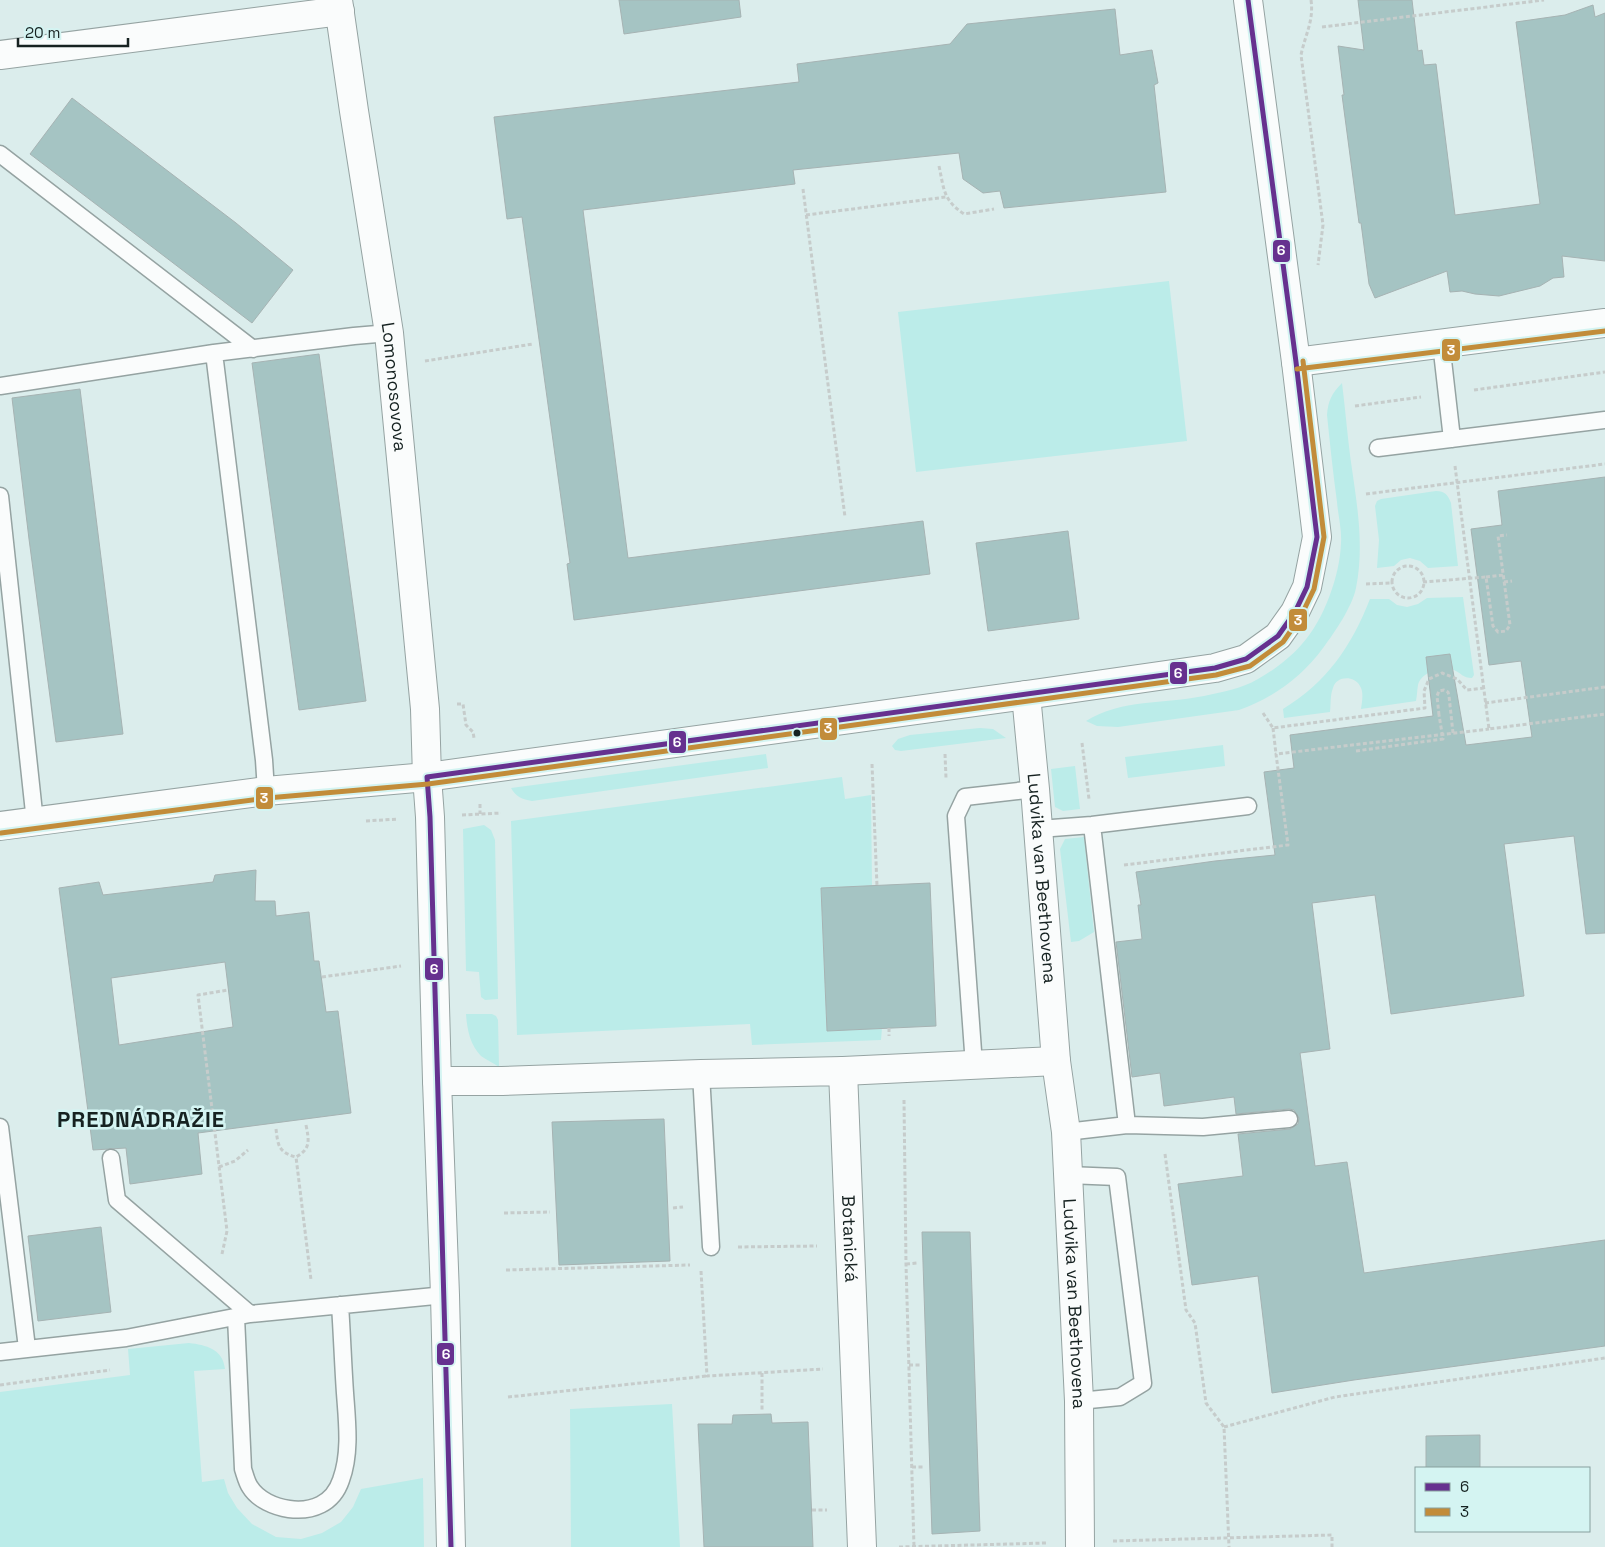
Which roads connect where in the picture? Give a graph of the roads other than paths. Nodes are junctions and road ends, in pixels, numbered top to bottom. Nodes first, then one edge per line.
1 (1248, 0) edge
2 (339, 6) edge
3 (0, 55) edge
4 (0, 154) edge
5 (1605, 323) edge
6 (390, 333) junction
7 (1441, 343) junction
8 (253, 349) junction
9 (214, 353) junction
10 (1296, 362) junction
11 (0, 386) edge
12 (1605, 420) edge
13 (1452, 439) junction
14 (1378, 448) dead end
15 (0, 496) edge
16 (1026, 695) junction
17 (427, 777) junction
18 (1036, 789) junction
19 (266, 790) junction
20 (1248, 806) dead end
21 (35, 822) junction
22 (1092, 824) junction
23 (0, 826) edge
24 (1039, 829) junction
25 (1056, 1061) junction
26 (974, 1065) junction
27 (843, 1071) junction
28 (701, 1074) junction
29 (436, 1081) junction
30 (1289, 1118) dead end
31 (1127, 1125) junction
32 (0, 1127) edge
33 (1066, 1132) junction
34 (111, 1158) dead end
35 (1068, 1175) junction
36 (711, 1247) road end
37 (445, 1295) junction
38 (340, 1305) junction
39 (243, 1316) junction
40 (27, 1348) junction
41 (0, 1352) edge
42 (1079, 1401) junction
43 (1080, 1544) edge
44 (451, 1547) edge
45 (862, 1547) edge

1 - 10 street
2 - 3 street
2 - 6 street, Lomonosovova
4 - 8 lane
5 - 7 street
6 - 8 lane
6 - 17 street, Lomonosovova
7 - 10 street
7 - 13 lane
8 - 9 lane
9 - 11 lane
9 - 19 lane
10 - 16 street
12 - 13 lane
13 - 14 lane
15 - 21 lane
16 - 17 street
16 - 18 street, Ludvika van Beethovena
17 - 19 street
17 - 29 street
18 - 24 street, Ludvika van Beethovena
18 - 26 lane
19 - 21 street
20 - 22 lane
21 - 23 street
22 - 24 lane
22 - 31 lane
24 - 25 street, Ludvika van Beethovena
25 - 26 street
25 - 33 street, Ludvika van Beethovena
26 - 27 street
27 - 28 street
27 - 45 street, Botanická
28 - 29 street
28 - 36 lane
29 - 37 street
30 - 31 lane
31 - 33 lane
32 - 40 lane
33 - 35 street, Ludvika van Beethovena
34 - 39 lane
35 - 42 street, Ludvika van Beethovena
35 - 42 lane
37 - 38 lane
37 - 44 street
38 - 39 lane
38 - 39 lane
39 - 40 lane
40 - 41 lane
42 - 43 street, Ludvika van Beethovena

